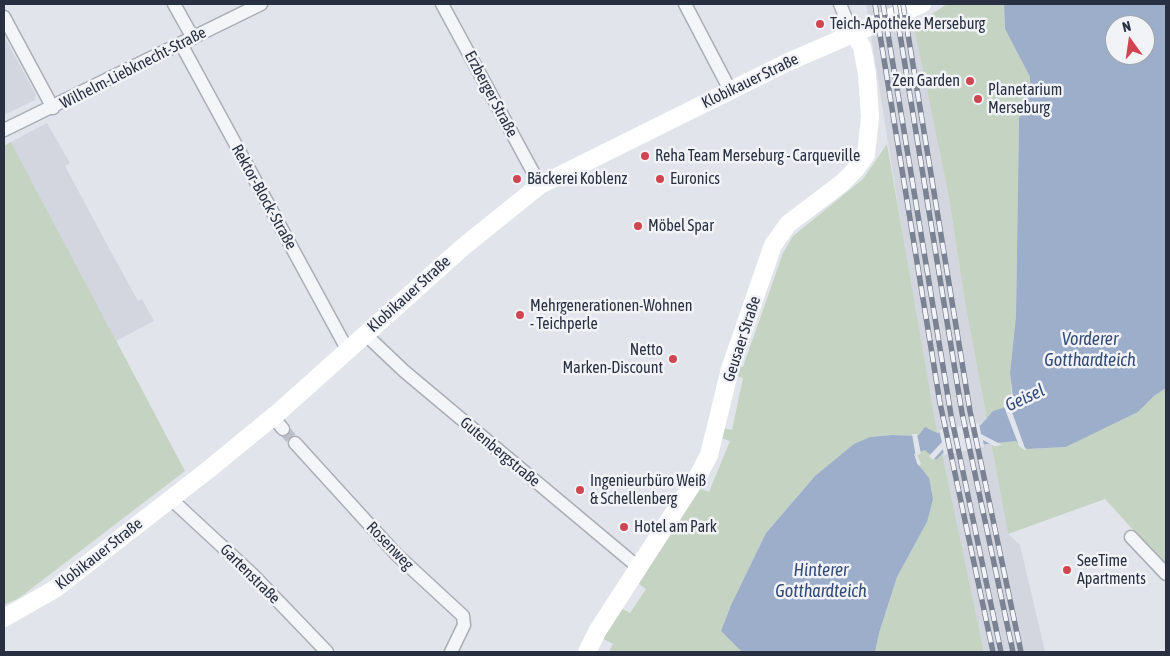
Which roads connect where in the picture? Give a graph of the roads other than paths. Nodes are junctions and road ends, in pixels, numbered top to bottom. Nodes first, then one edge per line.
1 (174, 4) edge
2 (261, 4) edge
3 (442, 4) edge
4 (686, 4) edge
5 (840, 4) edge
6 (922, 4) edge
7 (4, 17) edge
8 (855, 34) junction
9 (193, 38) junction
10 (181, 44) junction
11 (730, 90) junction
12 (53, 108) junction
13 (4, 130) edge
14 (540, 185) junction
15 (365, 334) junction
16 (347, 349) junction
17 (295, 443) tunnel mouth
18 (172, 500) junction
19 (1131, 537) dead end
20 (638, 567) junction
21 (1166, 574) edge
22 (4, 618) edge
23 (327, 652) edge
24 (451, 652) edge
25 (587, 652) edge

1 - 9 street
2 - 9 street, Wilhelm-Liebknecht-Straße
3 - 14 street, Erzberger Straße
4 - 11 street
5 - 8 street
6 - 8 street, Klobikauer Straße
7 - 12 street
8 - 11 street, Klobikauer Straße
8 - 20 street, Geusaer Straße
9 - 10 street, Wilhelm-Liebknecht-Straße
10 - 12 street, Wilhelm-Liebknecht-Straße
10 - 16 street, Rektor-Block-Straße
11 - 14 street, Klobikauer Straße
12 - 13 street, Wilhelm-Liebknecht-Straße
14 - 15 street, Klobikauer Straße
15 - 16 street, Klobikauer Straße
15 - 20 street, Gutenbergstraße
16 - 18 street, Klobikauer Straße
17 - 24 street, Rosenweg
18 - 22 street, Klobikauer Straße
18 - 23 street, Gartenstraße
19 - 21 street
20 - 25 street, Geusaer Straße

